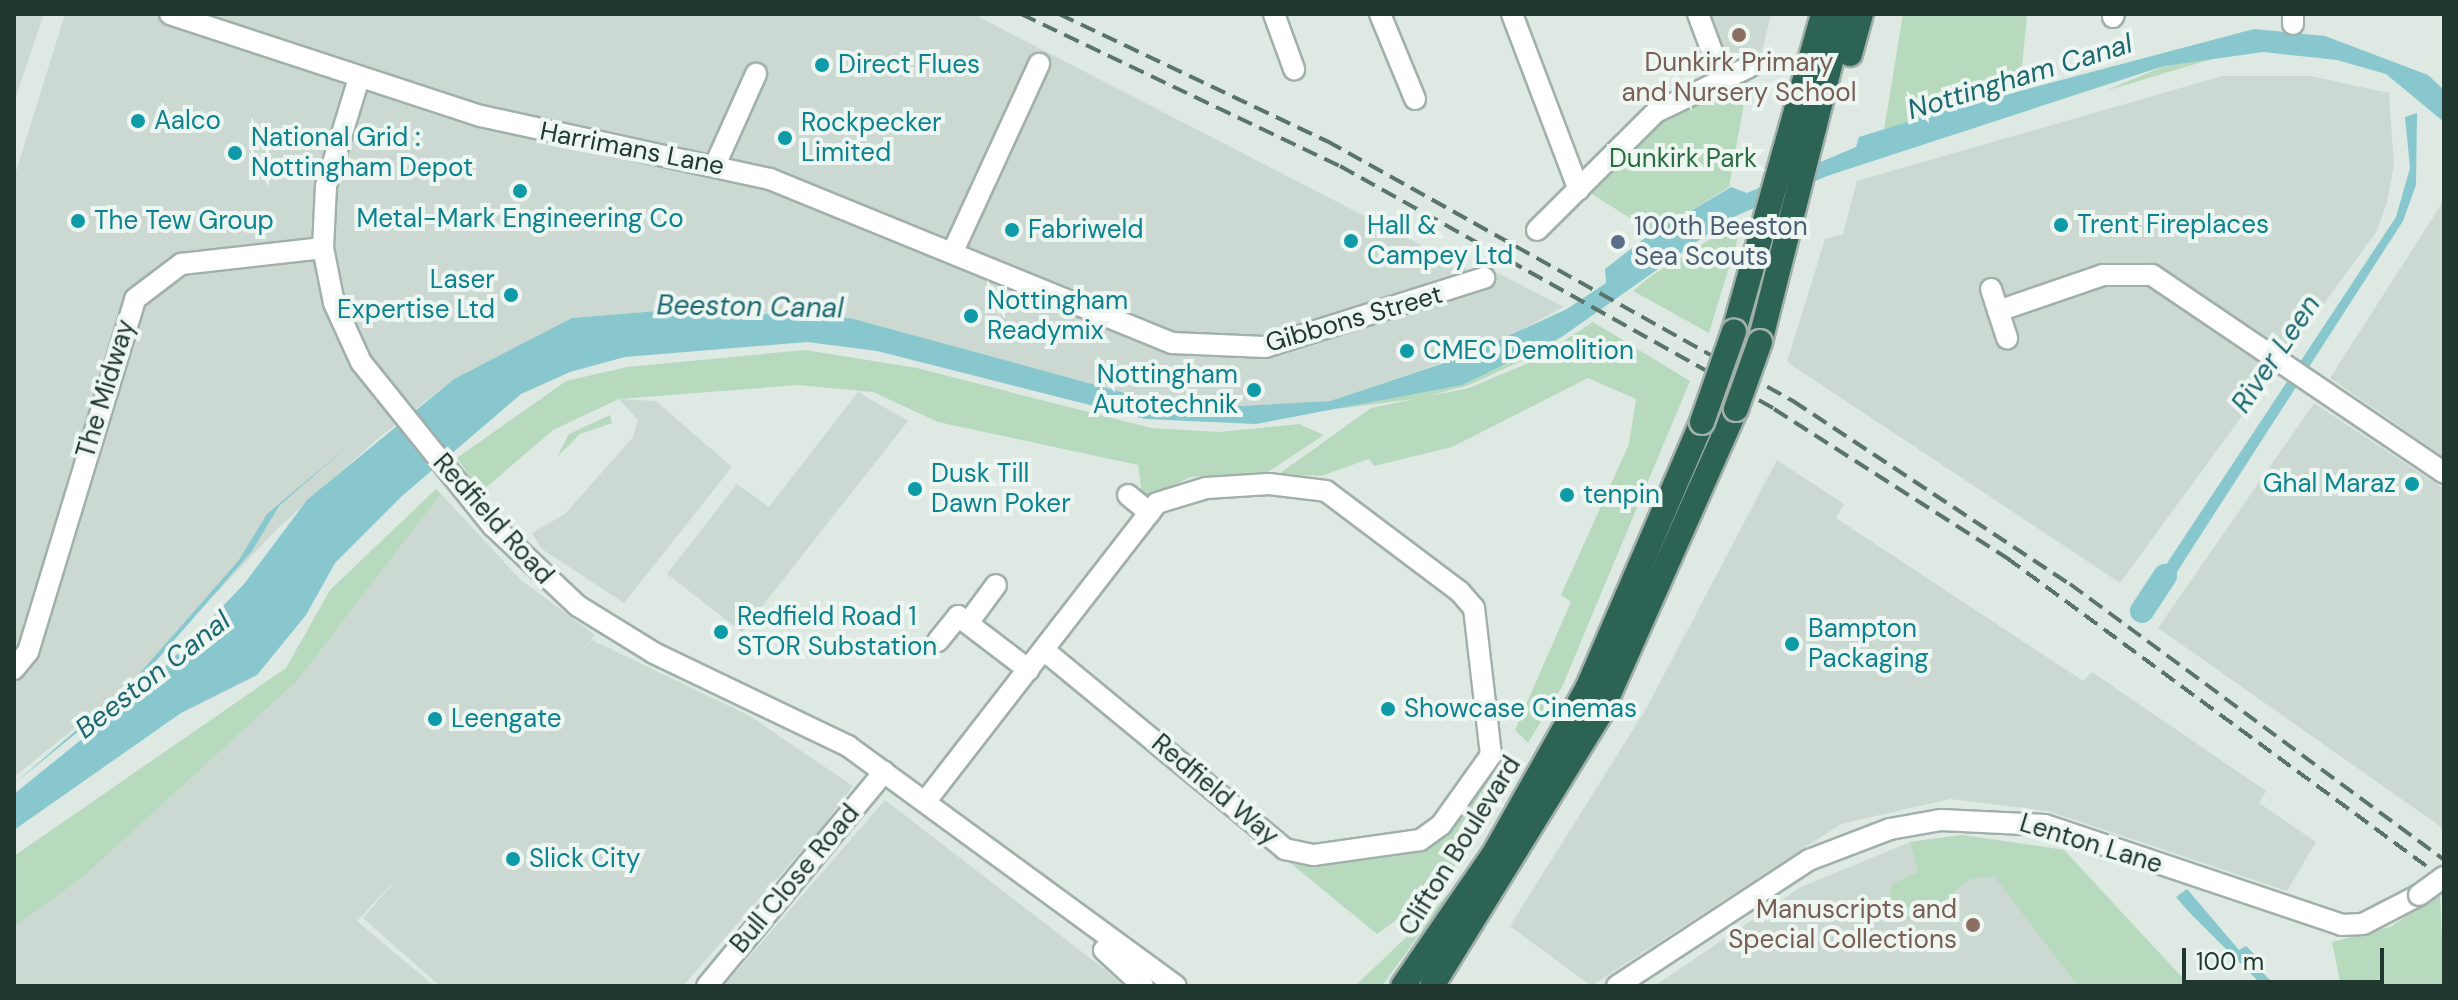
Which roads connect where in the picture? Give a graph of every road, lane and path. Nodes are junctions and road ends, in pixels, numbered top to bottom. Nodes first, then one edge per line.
1 (170, 14) edge
2 (1274, 14) edge
3 (1380, 14) edge
4 (1512, 14) edge
5 (1698, 14) edge
6 (1806, 14) edge
7 (1823, 14) edge
8 (1843, 14) edge
9 (1861, 14) edge
10 (1039, 64) dead end
11 (1749, 67) dead end
12 (1294, 69) dead end
13 (756, 74) dead end
14 (359, 78) junction
15 (1722, 78) junction
16 (1415, 99) dead end
17 (1812, 155) junction
18 (1786, 158) junction
19 (716, 163) junction
20 (1579, 190) junction
21 (1537, 230) dead end
22 (323, 248) junction
23 (954, 249) junction
24 (1484, 278) dead end
25 (1991, 289) dead end
26 (1998, 311) junction
27 (2007, 338) dead end
28 (2444, 473) edge
29 (1128, 495) dead end
30 (1150, 513) junction
31 (996, 585) dead end
32 (968, 623) junction
33 (938, 641) dead end
34 (1045, 651) junction
35 (14, 669) edge
36 (1029, 670) junction
37 (884, 772) junction
38 (925, 802) junction
39 (2444, 877) edge
40 (1061, 908) junction
41 (707, 986) edge
42 (1143, 986) edge
43 (1176, 986) edge
44 (1403, 986) edge
45 (1432, 986) edge
46 (1617, 986) edge

1 - 14 street, Harrimans Lane
2 - 12 street
3 - 16 street
4 - 20 street
5 - 15 street
6 - 18 highway
7 - 18 highway, Clifton Boulevard
8 - 17 highway, Clifton Boulevard
9 - 17 highway
10 - 23 street
11 - 15 street
13 - 19 street
14 - 19 street, Harrimans Lane
14 - 22 street, Redfield Road
15 - 20 street
17 - 45 highway, Clifton Boulevard, bridge
18 - 44 highway, Clifton Boulevard, bridge
19 - 23 street, Harrimans Lane
20 - 21 street
22 - 35 street, The Midway
22 - 37 street, Redfield Road
23 - 24 street, Gibbons Street
25 - 26 street
26 - 27 street
26 - 28 street
29 - 30 street
30 - 34 street, Redfield Way
30 - 34 street, Redfield Way
31 - 32 street
32 - 33 street
32 - 36 street
34 - 36 street, Redfield Way
36 - 38 street, Redfield Way
37 - 38 street, Redfield Road
37 - 41 street, Bull Close Road
38 - 40 street, Redfield Road
39 - 46 street, Lenton Lane, bridge
40 - 42 street, Redfield Road
40 - 43 street, Redfield Road

